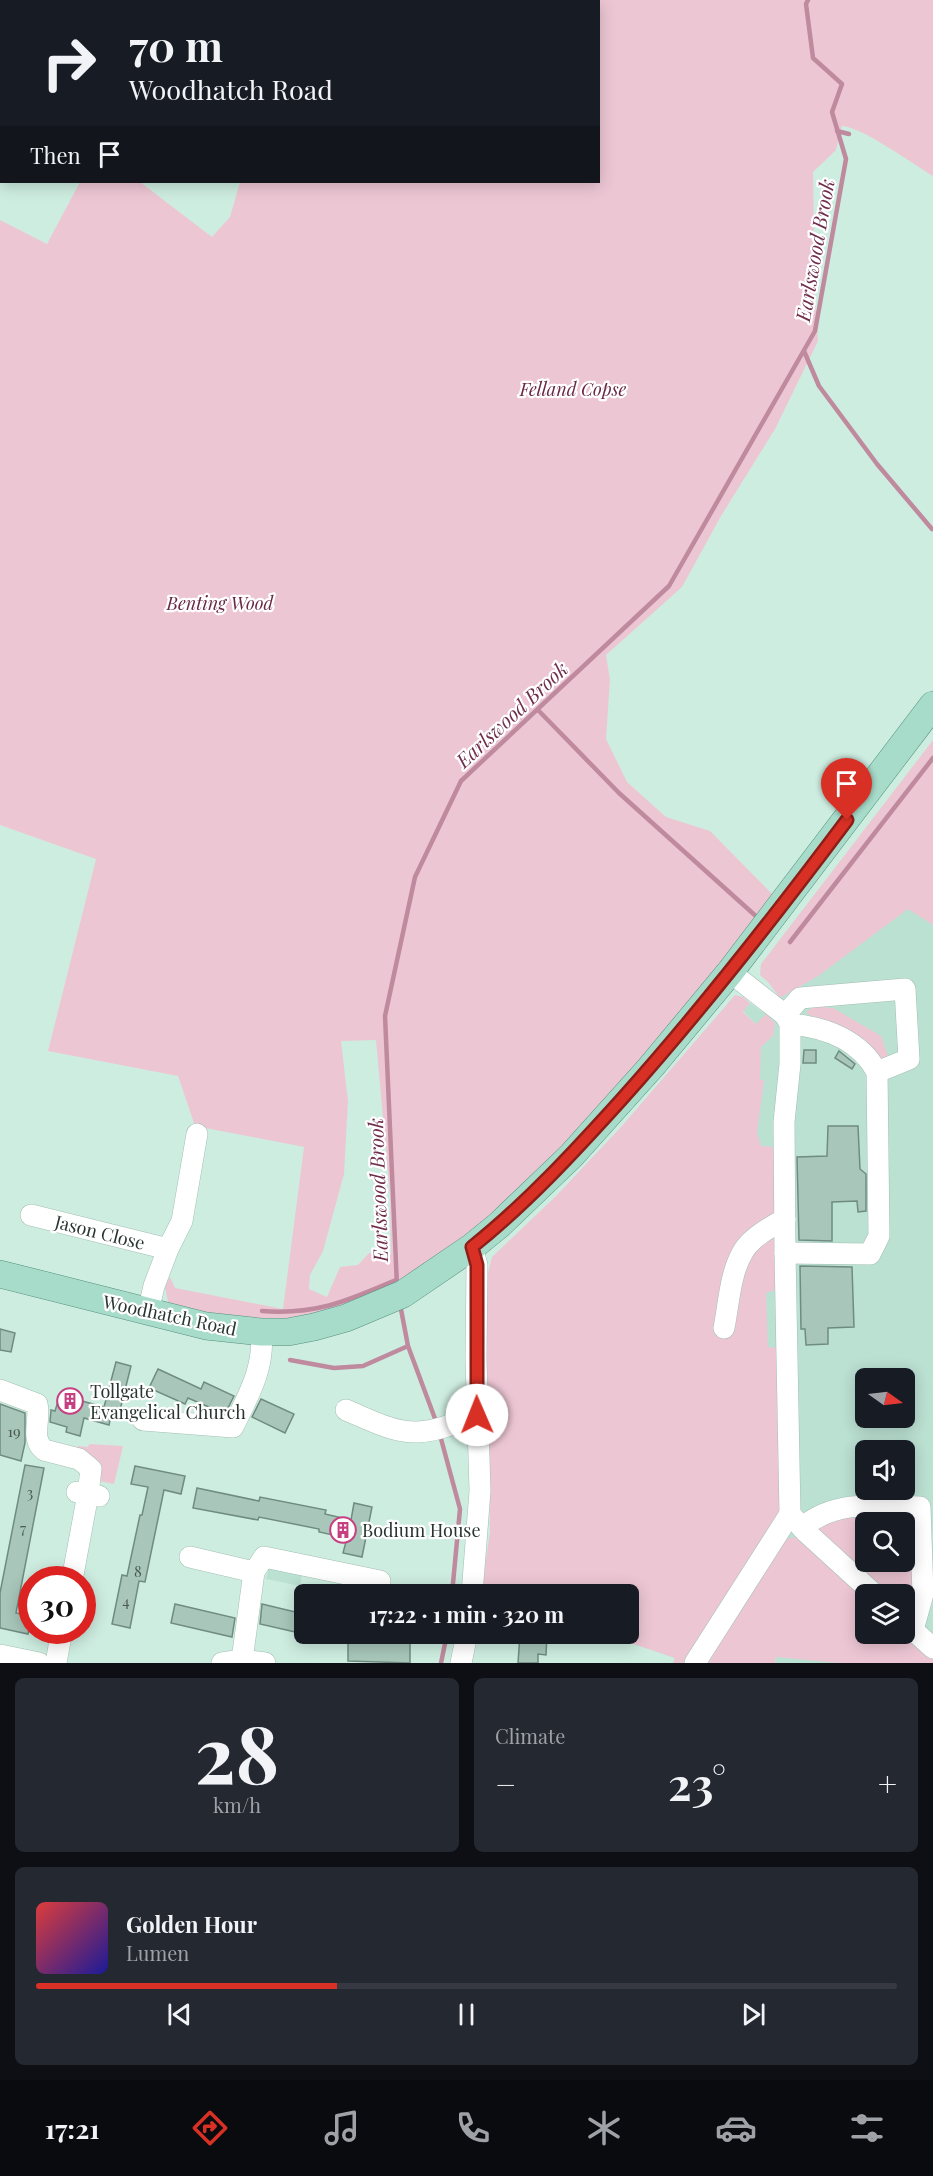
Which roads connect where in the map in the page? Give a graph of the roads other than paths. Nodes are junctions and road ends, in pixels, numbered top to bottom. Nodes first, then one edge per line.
1 (933, 705) edge
2 (730, 972) junction
3 (787, 1020) junction
4 (877, 1072) junction
5 (197, 1134) dead end
6 (31, 1215) dead end
7 (785, 1219) junction
8 (472, 1247) junction
9 (168, 1249) junction
10 (784, 1253) junction
11 (0, 1274) edge
12 (148, 1312) junction
13 (724, 1328) dead end
14 (261, 1332) junction
15 (0, 1390) edge
16 (346, 1410) dead end
17 (477, 1415) junction
18 (143, 1420) dead end
19 (796, 1521) junction
20 (190, 1557) dead end
21 (75, 1566) edge
22 (254, 1572) junction
23 (380, 1581) dead end
24 (473, 1584) edge
25 (863, 1584) edge
26 (915, 1612) edge
27 (915, 1632) edge
28 (59, 1644) edge
29 (465, 1644) edge
30 (933, 1648) edge
31 (0, 1655) edge
32 (232, 1662) edge
33 (39, 1663) edge
34 (56, 1663) edge
35 (265, 1663) edge
36 (461, 1663) edge
37 (695, 1663) edge

1 - 2 main road, Woodhatch Road
2 - 3 street
2 - 8 main road, Woodhatch Road
3 - 4 street
3 - 4 street
3 - 7 street
4 - 10 street
5 - 9 street, Jason Close
6 - 9 street, Jason Close
7 - 10 street
7 - 13 street
8 - 14 main road, Woodhatch Road
8 - 17 street
9 - 12 street, Jason Close
10 - 19 street
11 - 12 main road, Woodhatch Road
12 - 14 main road, Woodhatch Road
14 - 18 street
15 - 21 street
16 - 17 street
17 - 24 street
19 - 25 street
19 - 26 street
19 - 37 street
20 - 22 street
22 - 23 street
22 - 32 street
27 - 30 street
28 - 34 street
29 - 36 street
31 - 33 street
32 - 35 street

